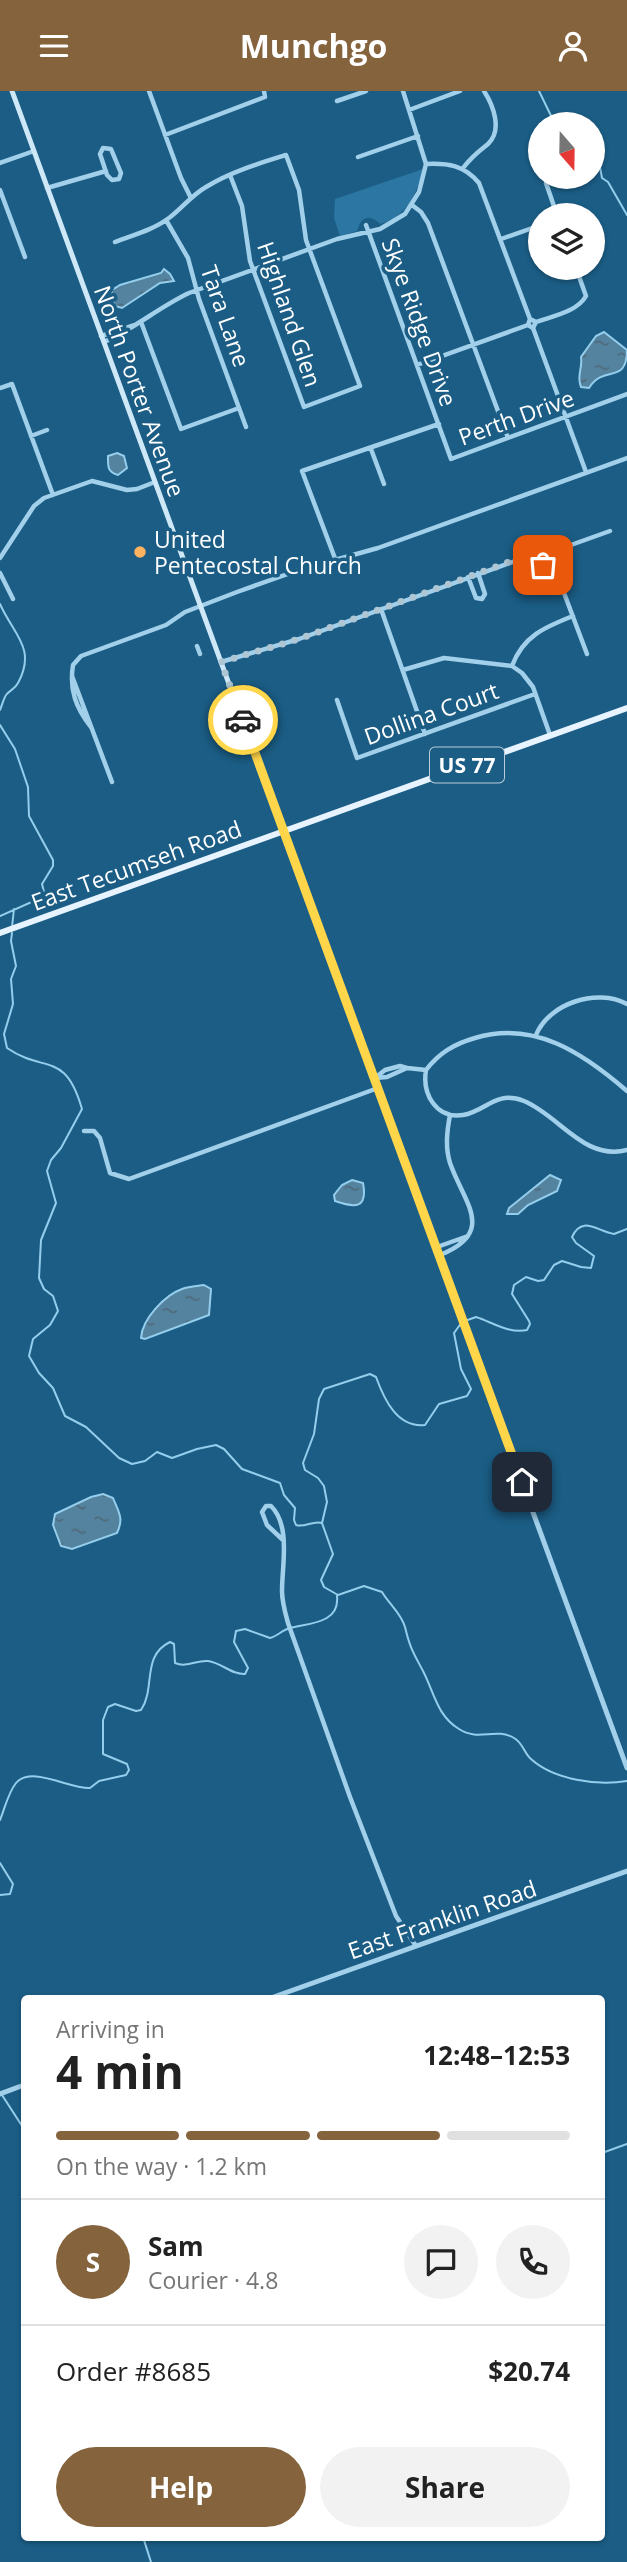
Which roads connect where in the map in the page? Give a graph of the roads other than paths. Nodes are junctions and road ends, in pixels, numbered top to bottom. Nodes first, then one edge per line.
1 (12, 91) edge
2 (149, 91) edge
3 (264, 91) edge
4 (366, 91) edge
5 (402, 91) edge
6 (460, 91) edge
7 (484, 91) edge
8 (337, 101) dead end
9 (409, 110) junction
10 (164, 135) junction
11 (418, 136) junction
12 (34, 151) junction
13 (358, 157) dead end
14 (0, 163) edge
15 (426, 165) junction
16 (463, 168) junction
17 (106, 171) junction
18 (230, 175) junction
19 (47, 188) junction
20 (0, 190) edge
21 (191, 198) junction
22 (412, 205) junction
23 (166, 220) junction
24 (366, 225) dead end
25 (528, 230) edge
26 (368, 231) junction
27 (501, 239) junction
28 (115, 242) dead end
29 (309, 249) junction
30 (25, 257) dead end
31 (253, 269) junction
32 (580, 280) edge
33 (196, 290) junction
34 (140, 323) junction
35 (532, 325) junction
36 (102, 339) junction
37 (473, 345) junction
38 (417, 365) junction
39 (0, 388) edge
40 (627, 394) edge
41 (239, 408) junction
42 (566, 417) junction
43 (439, 425) junction
44 (246, 427) dead end
45 (47, 430) dead end
46 (31, 436) junction
47 (508, 438) junction
48 (371, 449) junction
49 (627, 458) edge
50 (586, 473) junction
51 (155, 482) junction
52 (384, 484) dead end
53 (53, 495) junction
54 (610, 531) dead end
55 (0, 558) edge
56 (336, 561) junction
57 (543, 565) junction
58 (0, 573) edge
59 (478, 573) junction
60 (468, 577) junction
61 (13, 599) dead end
62 (201, 606) junction
63 (380, 609) junction
64 (573, 616) junction
65 (197, 646) dead end
66 (200, 654) dead end
67 (587, 654) dead end
68 (221, 662) junction
69 (512, 666) junction
70 (403, 670) junction
71 (536, 694) junction
72 (337, 700) dead end
73 (627, 708) edge
74 (425, 734) junction
75 (550, 735) junction
76 (112, 782) dead end
77 (283, 831) junction
78 (0, 933) edge
79 (627, 996) edge
80 (625, 1003) edge
81 (352, 1020) joint
82 (536, 1035) junction
83 (426, 1070) junction
84 (375, 1078) junction
85 (379, 1088) junction
86 (627, 1091) edge
87 (450, 1115) junction
88 (84, 1131) dead end
89 (627, 1150) edge
90 (469, 1235) junction
91 (437, 1247) junction
92 (440, 1255) junction
93 (283, 1540) junction
94 (627, 1768) edge
95 (627, 1871) edge
96 (416, 1946) junction
97 (279, 1995) edge
98 (21, 2086) edge
99 (0, 2094) edge

1 - 12 main road, North Porter Avenue
2 - 10 street
3 - 10 street
4 - 8 street
5 - 9 street
6 - 9 street
7 - 16 street
9 - 11 street
10 - 21 street
11 - 13 street
11 - 15 street
12 - 14 street
12 - 19 main road, North Porter Avenue
15 - 16 street
15 - 22 street
16 - 27 street
17 - 17 street
17 - 19 street
18 - 21 street
18 - 29 street
18 - 31 street, Highland Glen
19 - 36 main road, North Porter Avenue
20 - 30 street
21 - 23 street
22 - 26 street
22 - 37 street
23 - 28 street
23 - 33 street, Tara Lane
24 - 26 street, Skye Ridge Drive
25 - 27 street
26 - 29 street
26 - 38 street, Skye Ridge Drive
27 - 35 street
29 - 31 street
29 - 31 street, Highland Glen
31 - 33 street
32 - 35 street
33 - 34 street
33 - 41 street, Tara Lane
34 - 36 street
34 - 41 street
35 - 37 street
35 - 42 street
36 - 51 main road, North Porter Avenue
37 - 38 street
37 - 47 street
38 - 43 street, Skye Ridge Drive
39 - 46 street
40 - 42 street, Perth Drive
41 - 44 street, Tara Lane
42 - 47 street, Perth Drive
42 - 50 street
43 - 47 street, Perth Drive
43 - 48 street
45 - 46 street
46 - 53 street
48 - 52 street
48 - 56 street
49 - 50 street
50 - 56 street
51 - 53 street
51 - 62 main road, North Porter Avenue
53 - 55 street
54 - 57 street
56 - 62 street
57 - 59 street
57 - 64 street
58 - 61 street
59 - 60 street
59 - 60 street
60 - 63 street
62 - 68 main road, North Porter Avenue
62 - 76 street
63 - 68 street
63 - 70 street
64 - 67 street
64 - 69 street
65 - 66 street
68 - 77 main road, North Porter Avenue
69 - 70 street
69 - 71 street
70 - 74 street
71 - 74 street, Dollina Court
71 - 75 street
72 - 74 street, Dollina Court
73 - 75 main road, US 77
75 - 77 main road, US 77
77 - 78 main road, East Tecumseh Road / US 77
77 - 81 main road, North Porter Avenue
79 - 80 street
80 - 82 street
81 - 84 street, North Porter Avenue
82 - 83 street
82 - 86 street
83 - 84 street
83 - 87 street
84 - 85 street, North Porter Avenue
85 - 88 street
85 - 91 street, North Porter Avenue
87 - 89 street
87 - 90 street
90 - 91 street
90 - 92 street
91 - 92 street, North Porter Avenue
92 - 94 street, North Porter Avenue
93 - 93 street
93 - 96 street
95 - 96 street, East Franklin Road
96 - 97 street, East Franklin Road
98 - 99 street

